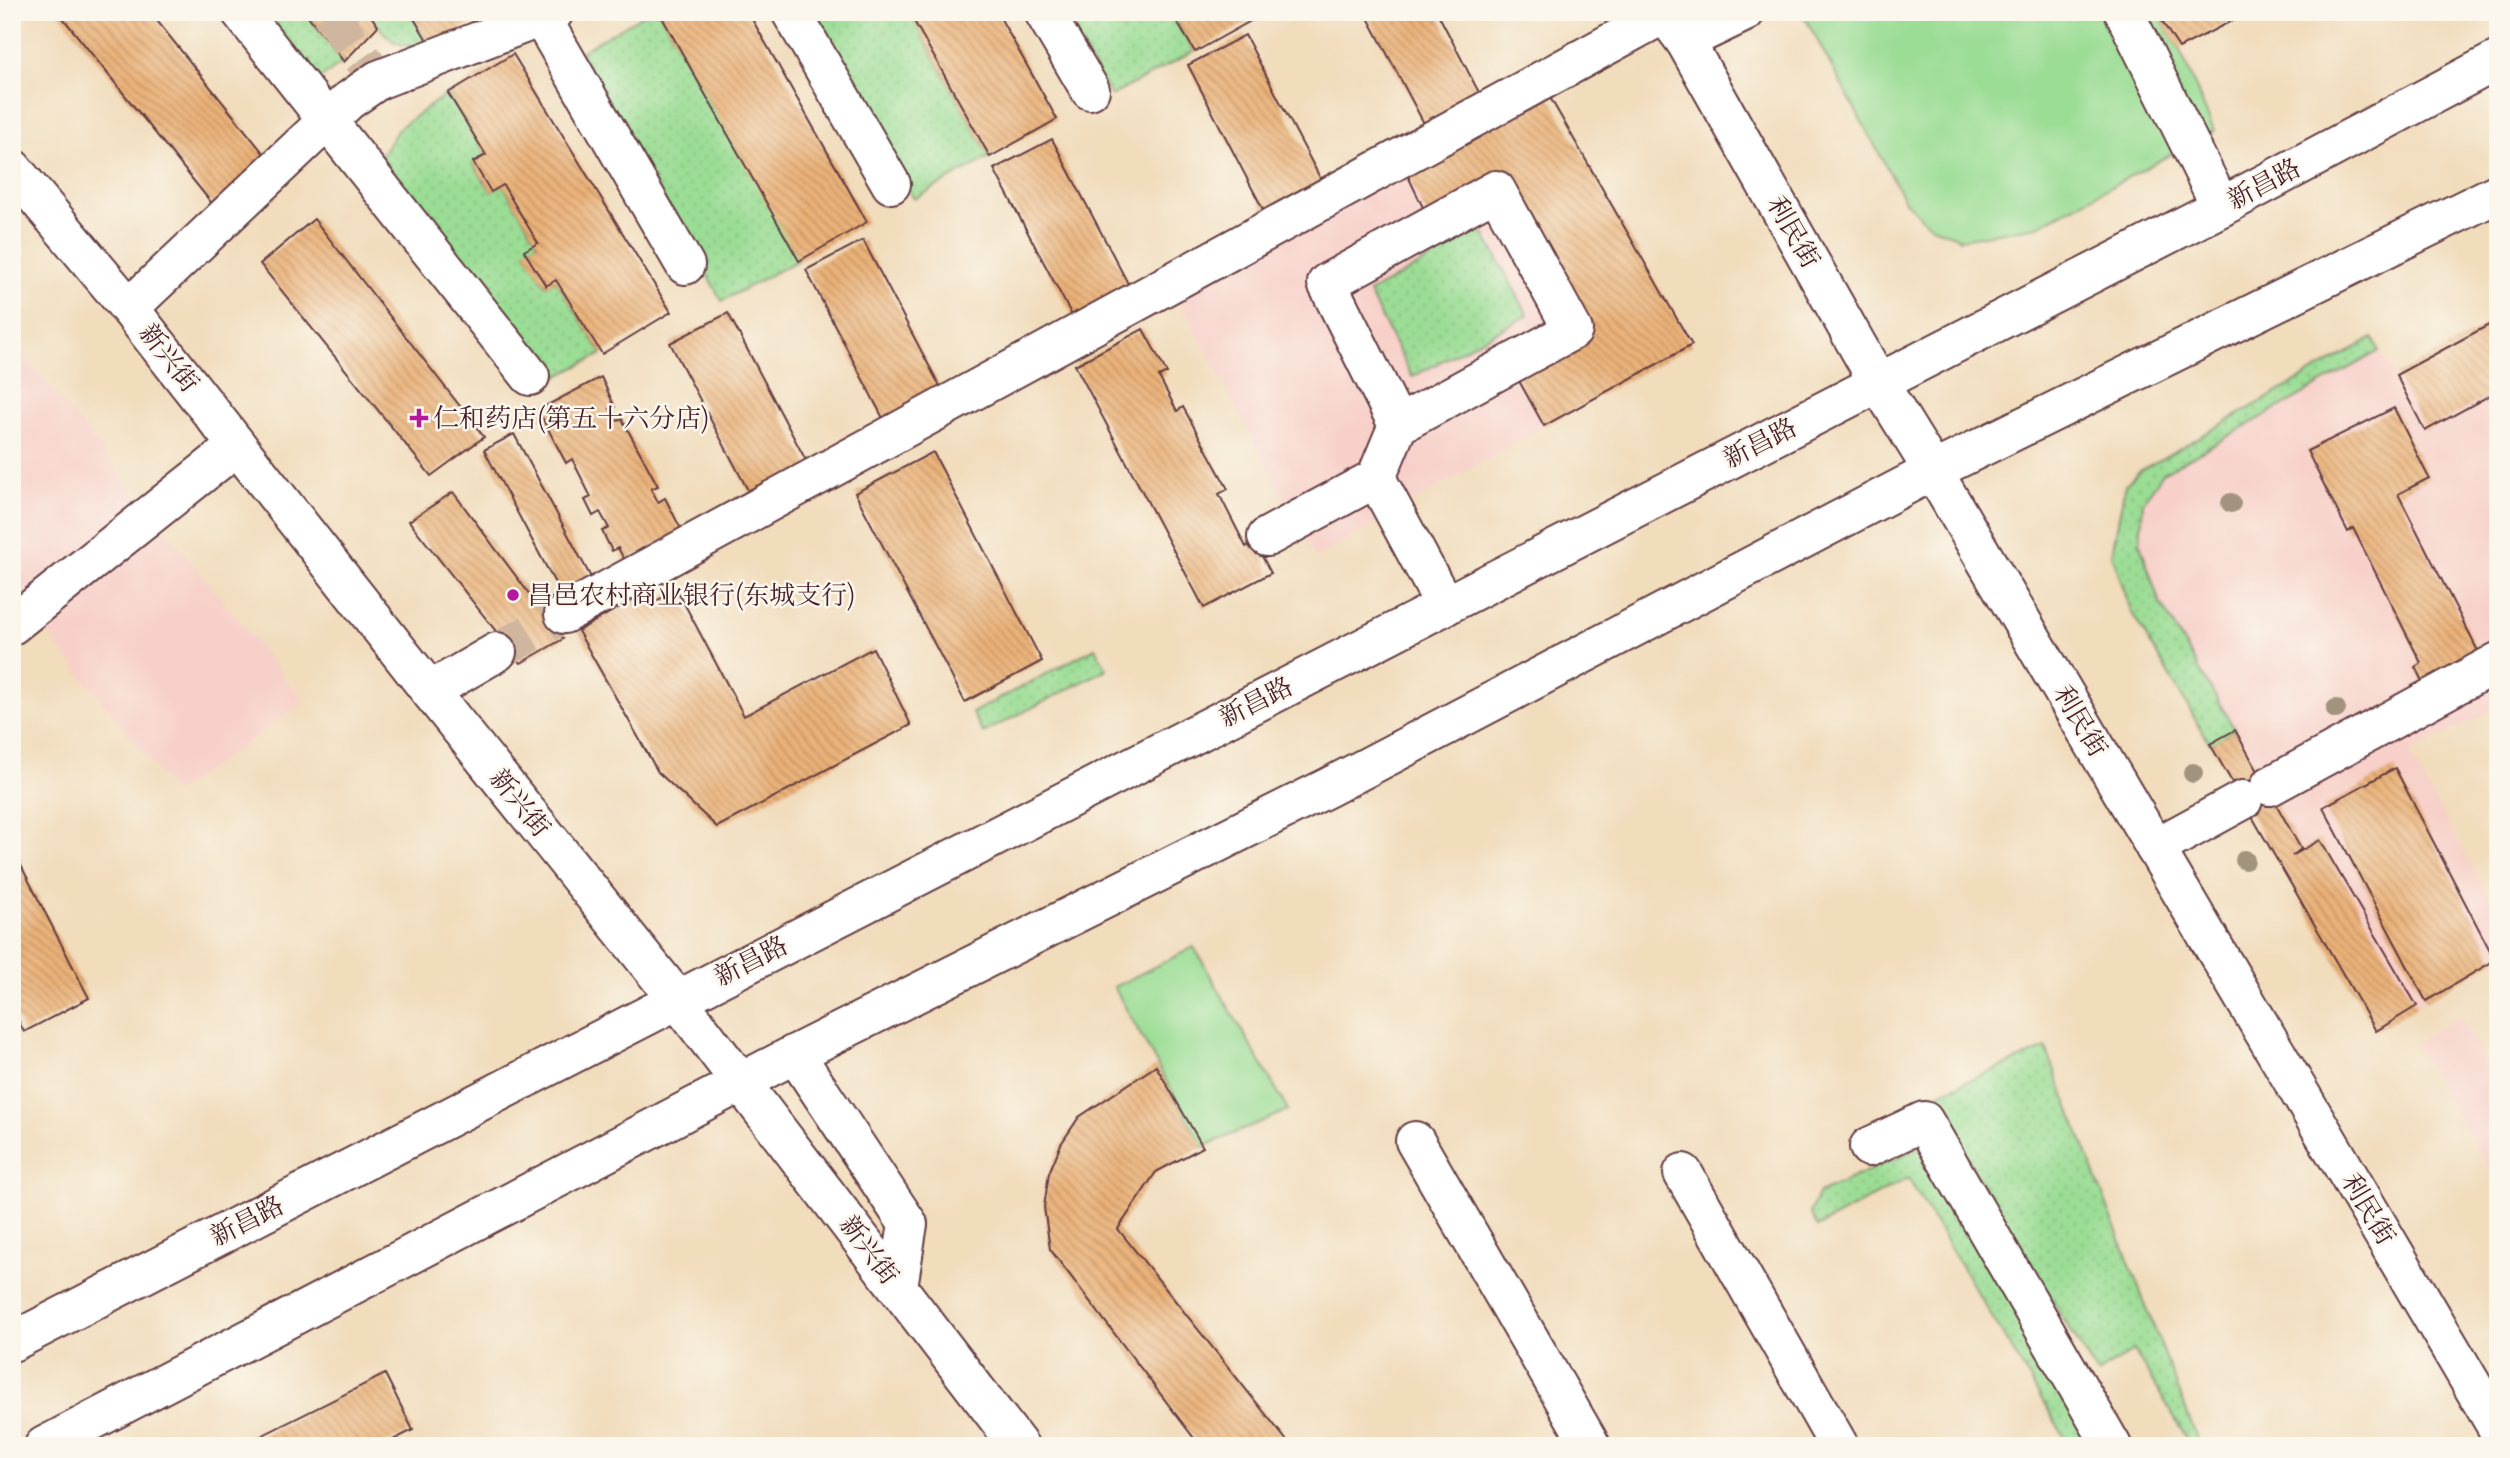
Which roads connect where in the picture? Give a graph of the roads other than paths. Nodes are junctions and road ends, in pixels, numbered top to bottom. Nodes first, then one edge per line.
1 (241, 12) edge
2 (791, 12) edge
3 (1044, 12) edge
4 (1745, 12) edge
5 (2124, 12) edge
6 (545, 14) edge
7 (1670, 23) edge
8 (2498, 60) edge
9 (1090, 90) dead end
10 (328, 120) junction
11 (12, 168) edge
12 (891, 184) dead end
13 (2498, 193) edge
14 (2221, 207) junction
15 (685, 265) dead end
16 (129, 308) junction
17 (530, 376) dead end
18 (1878, 383) junction
19 (1398, 425) junction
20 (237, 446) junction
21 (1933, 471) junction
22 (1376, 478) junction
23 (1267, 537) dead end
24 (1445, 606) junction
25 (564, 614) tunnel mouth
26 (12, 625) edge
27 (497, 652) tunnel mouth
28 (2498, 662) edge
29 (430, 691) junction
30 (2155, 848) junction
31 (677, 999) junction
32 (795, 1054) junction
33 (741, 1082) junction
34 (1415, 1141) dead end
35 (1869, 1147) dead end
36 (1683, 1173) dead end
37 (898, 1287) junction
38 (12, 1342) edge
39 (2496, 1423) edge
40 (44, 1446) edge
41 (1019, 1446) edge
42 (1591, 1446) edge
43 (1839, 1446) edge
44 (2112, 1446) edge

1 - 10 main road
2 - 12 main road
3 - 9 main road
4 - 7 main road
5 - 14 main road
6 - 10 main road
6 - 15 main road
7 - 18 main road, 利民街
7 - 25 main road
8 - 14 main road, 新昌路
10 - 16 main road
10 - 17 main road
11 - 16 main road, 新兴街
13 - 21 main road
14 - 18 main road, 新昌路
16 - 20 main road, 新兴街
18 - 21 main road, 利民街
18 - 24 main road, 新昌路
19 - 19 main road
19 - 22 main road
20 - 26 main road
20 - 29 main road, 新兴街
21 - 30 main road, 利民街
21 - 32 main road
22 - 23 main road
22 - 24 main road
24 - 31 main road, 新昌路
27 - 29 main road
28 - 30 main road
29 - 31 main road, 新兴街
30 - 39 main road, 利民街
31 - 33 main road, 新兴街
31 - 38 main road, 新昌路
32 - 33 main road
32 - 37 main road
33 - 37 main road, 新兴街
33 - 40 main road
34 - 42 main road
35 - 44 main road
36 - 43 main road
37 - 41 main road, 新兴街

